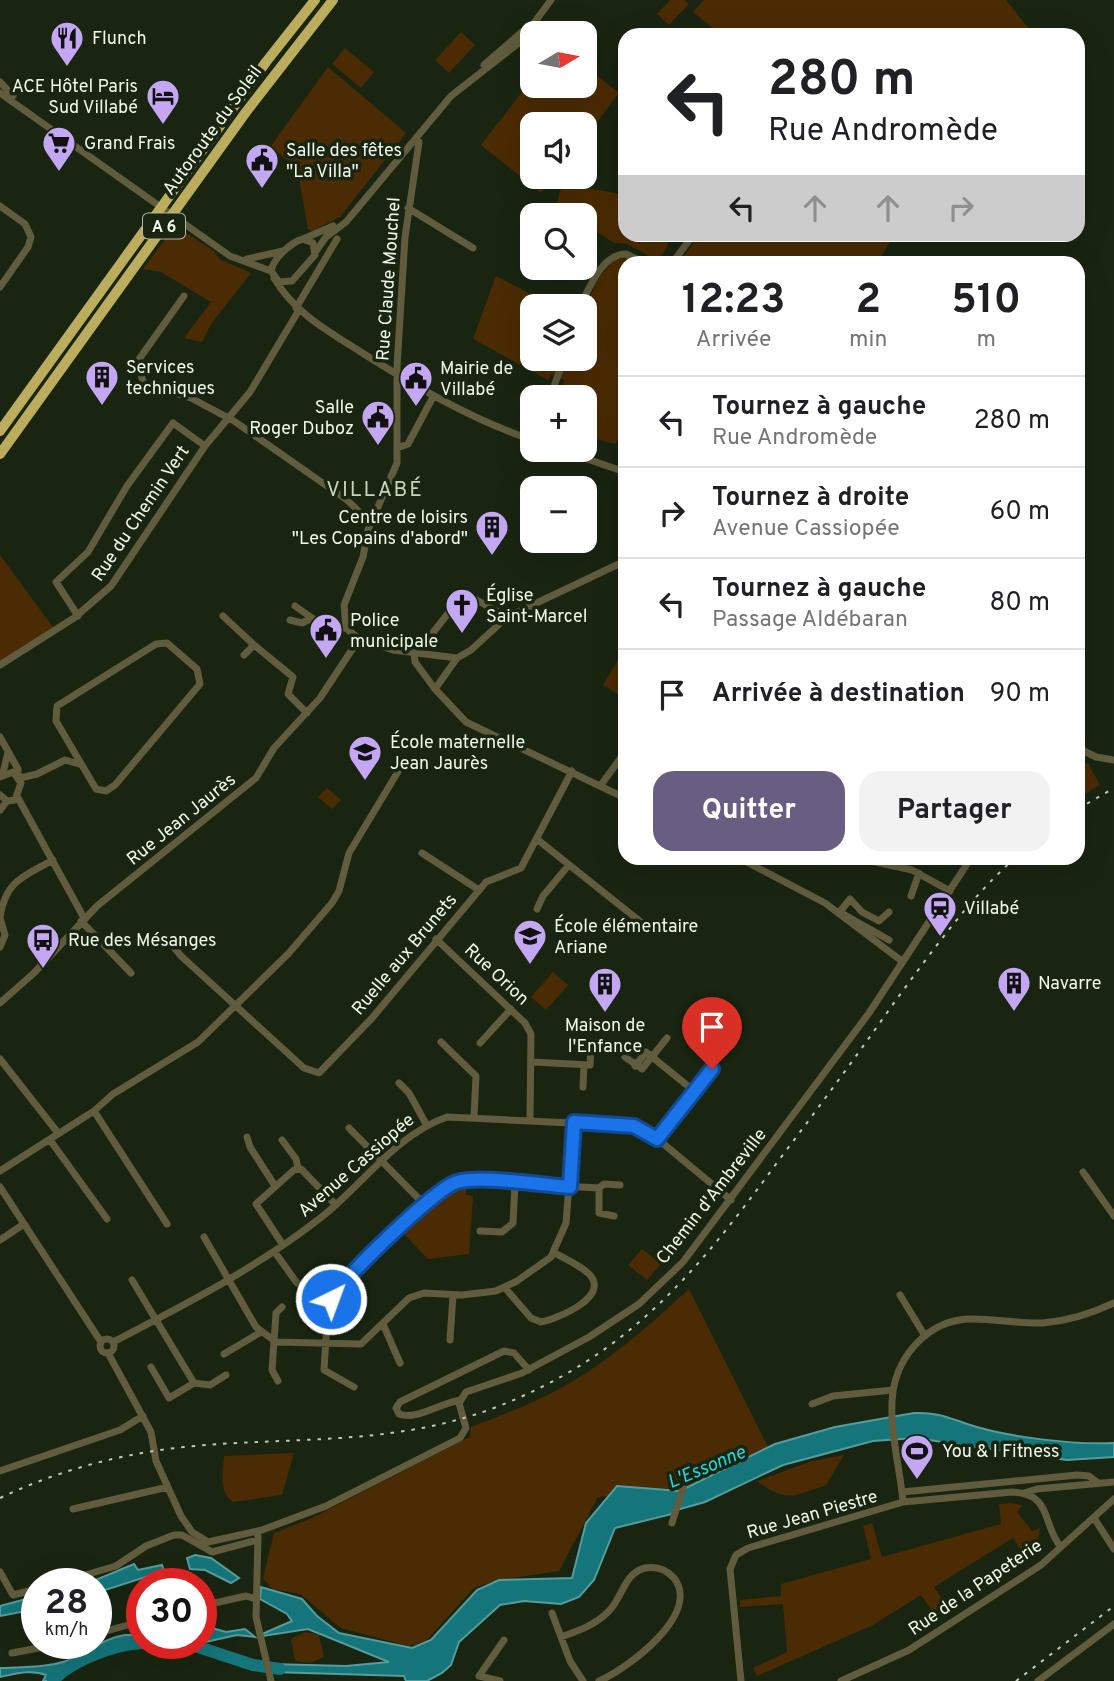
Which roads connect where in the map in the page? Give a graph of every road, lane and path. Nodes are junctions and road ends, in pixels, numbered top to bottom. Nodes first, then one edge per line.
1 (314, 0) edge
2 (333, 0) edge
3 (545, 0) edge
4 (551, 0) edge
5 (0, 82) edge
6 (0, 93) edge
7 (32, 113) junction
8 (419, 142) dead end
9 (0, 206) edge
10 (408, 208) junction
11 (303, 239) junction
12 (337, 239) dead end
13 (473, 248) dead end
14 (287, 250) junction
15 (316, 250) junction
16 (618, 256) edge
17 (246, 260) junction
18 (273, 275) junction
19 (289, 282) junction
20 (0, 287) edge
21 (587, 294) edge
22 (184, 296) dead end
23 (290, 300) junction
24 (297, 309) junction
25 (398, 377) junction
26 (433, 397) junction
27 (229, 419) junction
28 (0, 431) edge
29 (520, 434) edge
30 (205, 446) junction
31 (397, 448) junction
32 (0, 454) edge
33 (596, 462) edge
34 (618, 470) edge
35 (371, 523) junction
36 (618, 564) edge
37 (296, 606) dead end
38 (78, 616) junction
39 (222, 616) dead end
40 (507, 617) junction
41 (312, 618) junction
42 (290, 620) dead end
43 (346, 628) junction
44 (359, 639) junction
45 (254, 645) junction
46 (415, 653) junction
47 (244, 655) dead end
48 (457, 658) junction
49 (0, 665) edge
50 (435, 689) junction
51 (307, 713) junction
52 (0, 737) edge
53 (69, 745) junction
54 (8, 752) junction
55 (1085, 752) edge
56 (65, 760) junction
57 (1114, 760) edge
58 (618, 762) edge
59 (79, 764) junction
60 (402, 765) dead end
61 (572, 771) junction
62 (1, 775) edge
63 (19, 777) junction
64 (601, 785) junction
65 (618, 794) edge
66 (0, 795) edge
67 (18, 798) junction
68 (7, 801) junction
69 (0, 810) edge
70 (538, 839) junction
71 (422, 853) dead end
72 (52, 860) junction
73 (752, 865) edge
74 (888, 865) edge
75 (967, 865) edge
76 (568, 866) junction
77 (919, 873) junction
78 (4, 890) edge
79 (479, 890) junction
80 (950, 891) junction
81 (911, 896) dead end
82 (1, 907) edge
83 (537, 909) dead end
84 (889, 912) dead end
85 (839, 913) junction
86 (0, 917) edge
87 (83, 919) junction
88 (642, 923) dead end
89 (436, 939) junction
90 (888, 940) dead end
91 (169, 941) dead end
92 (0, 947) edge
93 (903, 962) junction
94 (131, 973) dead end
95 (0, 1003) edge
96 (235, 1004) junction
97 (511, 1009) junction
98 (667, 1038) dead end
99 (440, 1042) dead end
100 (480, 1043) dead end
101 (590, 1045) dead end
102 (625, 1057) dead end
103 (652, 1057) junction
104 (0, 1059) edge
105 (532, 1062) junction
106 (584, 1065) junction
107 (712, 1069) dead end
108 (399, 1083) dead end
109 (583, 1087) dead end
110 (694, 1091) junction
111 (94, 1111) junction
112 (474, 1117) junction
113 (530, 1120) junction
114 (574, 1122) junction
115 (426, 1124) junction
116 (349, 1128) dead end
117 (58, 1133) junction
118 (247, 1137) dead end
119 (657, 1139) junction
120 (50, 1140) junction
121 (282, 1140) dead end
122 (382, 1162) junction
123 (298, 1168) junction
124 (0, 1171) edge
125 (1083, 1172) dead end
126 (515, 1183) junction
127 (620, 1185) dead end
128 (275, 1186) junction
129 (0, 1187) edge
130 (570, 1187) junction
131 (599, 1188) junction
132 (732, 1200) junction
133 (336, 1205) junction
134 (425, 1205) junction
135 (614, 1216) dead end
136 (1114, 1216) edge
137 (107, 1219) dead end
138 (24, 1224) junction
139 (167, 1224) dead end
140 (480, 1231) dead end
141 (204, 1237) dead end
142 (0, 1240) edge
143 (283, 1245) junction
144 (274, 1251) junction
145 (555, 1253) junction
146 (132, 1280) dead end
147 (229, 1280) junction
148 (297, 1283) dead end
149 (505, 1288) junction
150 (453, 1295) junction
151 (900, 1295) dead end
152 (1114, 1303) edge
153 (282, 1307) dead end
154 (156, 1319) junction
155 (383, 1324) junction
156 (261, 1332) junction
157 (925, 1336) junction
158 (274, 1340) junction
159 (450, 1340) dead end
160 (101, 1342) junction
161 (113, 1342) junction
162 (325, 1344) junction
163 (108, 1353) junction
164 (224, 1354) dead end
165 (400, 1363) dead end
166 (151, 1367) dead end
167 (529, 1370) junction
168 (226, 1375) dead end
169 (278, 1381) dead end
170 (194, 1383) junction
171 (354, 1387) dead end
172 (894, 1390) junction
173 (461, 1400) junction
174 (813, 1404) dead end
175 (143, 1416) junction
176 (0, 1471) edge
177 (1114, 1482) edge
178 (1098, 1483) junction
179 (684, 1485) dead end
180 (168, 1487) junction
181 (902, 1492) junction
182 (1024, 1493) junction
183 (1114, 1499) edge
184 (903, 1502) junction
185 (73, 1509) dead end
186 (1094, 1518) junction
187 (672, 1523) dead end
188 (262, 1530) junction
189 (257, 1540) junction
190 (1061, 1547) junction
191 (1114, 1549) edge
192 (109, 1568) edge
193 (0, 1572) edge
194 (21, 1593) edge
195 (256, 1599) junction
196 (217, 1602) edge
197 (552, 1613) dead end
198 (1114, 1624) edge
199 (561, 1637) junction
200 (504, 1640) dead end
201 (21, 1651) edge
202 (12, 1653) dead end
203 (270, 1677) edge
204 (500, 1681) edge
205 (583, 1681) edge
206 (599, 1681) edge
207 (741, 1681) edge
208 (841, 1681) edge
209 (1038, 1681) edge

1 - 28 highway, Autoroute du Soleil / A 6
2 - 32 highway, Autoroute du Soleil / A 6
3 - 11 street
4 - 15 street
5 - 7 street
6 - 7 street
7 - 17 street
8 - 10 street, Rue Claude Mouchel
9 - 20 street
10 - 13 street
10 - 25 street, Rue Claude Mouchel
11 - 14 street
11 - 15 street
12 - 24 street, Rue du Chemin Vert
14 - 17 street
14 - 18 street
15 - 19 street
16 - 21 street
17 - 18 street
18 - 19 street
18 - 23 street
19 - 23 street
22 - 27 street
23 - 24 street
24 - 25 street
24 - 27 street, Rue du Chemin Vert
25 - 26 street
25 - 31 street, Rue Claude Mouchel
26 - 29 street
26 - 31 street
27 - 30 street, Rue du Chemin Vert
27 - 35 street
30 - 38 street, Rue du Chemin Vert
30 - 38 street
31 - 35 street, Rue Claude Mouchel
33 - 34 street
35 - 43 street, Rue Claude Mouchel
36 - 40 street
37 - 41 street
38 - 49 street, Rue du Chemin Vert
39 - 45 street
40 - 46 street
40 - 48 street
41 - 42 street
41 - 43 street
43 - 44 street
44 - 46 street
44 - 51 street, Rue Jean Jaurès
45 - 47 street
45 - 51 street
46 - 48 street
46 - 50 street
48 - 50 street
50 - 61 street
51 - 87 street, Rue Jean Jaurès
52 - 54 street
53 - 56 street
53 - 59 street
53 - 59 street
54 - 62 street
54 - 63 street
55 - 57 street
56 - 59 street
56 - 63 street
58 - 64 street
60 - 96 street
61 - 64 street
61 - 70 street, Ruelle aux Brunets
62 - 63 street
63 - 67 street
64 - 65 street
66 - 68 street
67 - 68 street
67 - 72 street
68 - 69 street
70 - 76 street
70 - 79 street, Ruelle aux Brunets
71 - 79 street
72 - 78 street
72 - 87 street
73 - 85 street
74 - 77 street
75 - 80 street, Chemin d'Ambreville
76 - 83 street
76 - 88 street
77 - 80 street
77 - 81 street
78 - 82 street
79 - 89 street, Ruelle aux Brunets
80 - 93 street, Chemin d'Ambreville
82 - 86 street
84 - 85 street
85 - 90 street
85 - 93 street
86 - 92 street
87 - 94 street
87 - 95 street, Rue Jean Jaurès
89 - 96 street, Ruelle aux Brunets
89 - 97 street, Rue Orion
91 - 96 street
93 - 132 street, Chemin d'Ambreville
96 - 111 street
97 - 100 street
97 - 105 street, Rue Orion
98 - 103 street
99 - 112 street
101 - 106 street
102 - 103 street
103 - 110 street
104 - 117 street
105 - 106 street
105 - 113 street, Rue Orion
106 - 109 street
107 - 110 street
108 - 115 street
110 - 119 street
111 - 117 street
111 - 139 street
112 - 113 street, Avenue Cassiopée
112 - 115 street, Avenue Cassiopée
113 - 114 street, Avenue Cassiopée
114 - 119 street, Avenue Cassiopée
114 - 130 street
115 - 122 street, Avenue Cassiopée
116 - 122 street
117 - 120 street
118 - 128 street
119 - 132 street, Avenue Cassiopée
120 - 124 street
120 - 137 street
121 - 123 street
122 - 133 street, Avenue Cassiopée
122 - 134 street
123 - 128 street
123 - 133 street
125 - 136 street
126 - 130 street
126 - 134 street
126 - 140 street
127 - 131 street
128 - 143 street
129 - 138 street
130 - 131 street
130 - 145 street
131 - 135 street
132 - 167 street, Chemin d'Ambreville
133 - 143 street, Avenue Cassiopée
134 - 162 street
138 - 142 street
138 - 160 street
141 - 147 street
143 - 144 street, Avenue Cassiopée
144 - 147 street, Avenue Cassiopée
144 - 148 street
145 - 149 street
145 - 149 street
146 - 154 street
147 - 154 street, Avenue Cassiopée
147 - 156 street
149 - 150 street
150 - 155 street
150 - 159 street
151 - 157 street
152 - 157 street, Rue Jean Piestre
153 - 158 street
154 - 161 street, Avenue Cassiopée
154 - 170 street
155 - 162 street
155 - 165 street
156 - 158 street
156 - 164 street
157 - 172 street, Rue Jean Piestre
158 - 162 street
158 - 169 street
160 - 161 street
160 - 163 street
161 - 163 street
162 - 171 street
163 - 175 street
166 - 170 street
167 - 173 street, Chemin d'Ambreville
167 - 173 street, Chemin d'Ambreville
168 - 170 street
172 - 174 street
172 - 181 street, Rue Jean Piestre
173 - 188 street
175 - 176 street
175 - 180 street
177 - 178 street
178 - 181 street
178 - 182 street
179 - 187 street
180 - 185 street
180 - 188 street
181 - 184 street, Rue Jean Piestre
182 - 184 street
182 - 190 street
183 - 186 street, Rue de la Papeterie
184 - 207 street, Rue Jean Piestre
186 - 190 street, Rue de la Papeterie
186 - 191 street
188 - 189 street
189 - 192 street
189 - 195 street
190 - 208 street, Rue de la Papeterie
193 - 194 street
195 - 196 street
195 - 203 street
197 - 199 street
198 - 209 street
199 - 205 street
199 - 206 street
200 - 204 street
201 - 202 street

